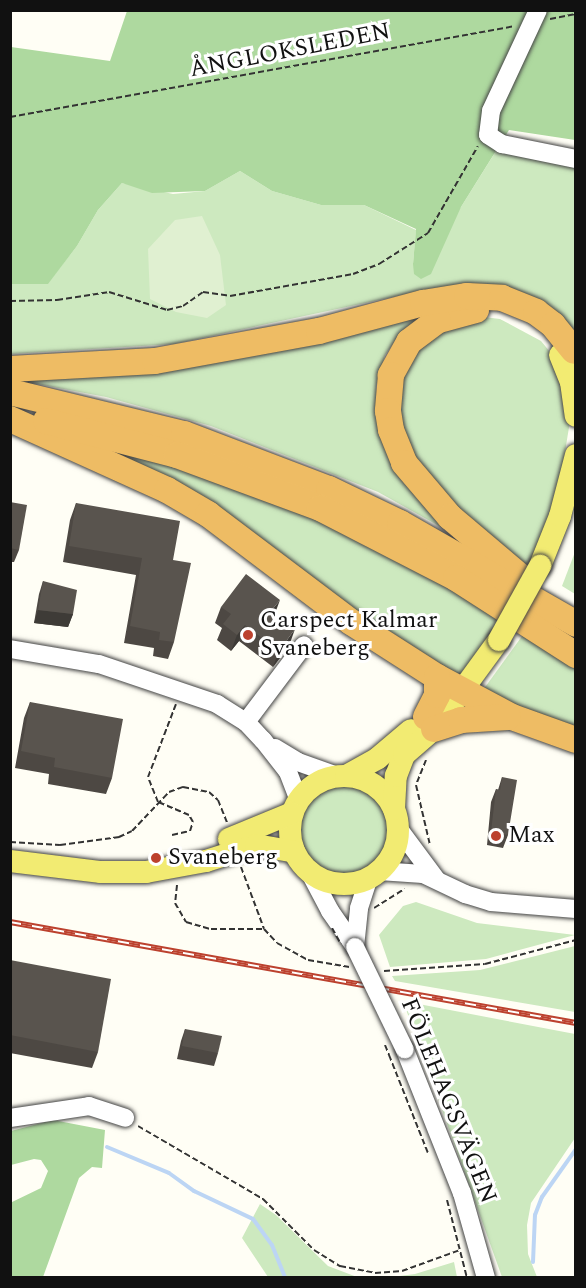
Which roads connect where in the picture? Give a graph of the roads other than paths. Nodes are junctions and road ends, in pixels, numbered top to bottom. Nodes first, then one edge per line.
1 (536, 16) edge
2 (576, 159) edge
3 (571, 353) edge
4 (10, 369) edge
5 (10, 392) edge
6 (576, 416) edge
7 (10, 417) edge
8 (576, 455) edge
9 (575, 624) edge
10 (304, 645) dead end
11 (10, 649) edge
12 (576, 655) edge
13 (437, 677) junction
14 (461, 690) junction
15 (512, 717) junction
16 (246, 722) junction
17 (430, 723) junction
18 (263, 740) junction
19 (576, 740) edge
20 (342, 776) junction
21 (295, 807) junction
22 (396, 819) junction
23 (294, 852) junction
24 (10, 861) edge
25 (415, 864) junction
26 (41, 865) junction
27 (310, 873) junction
28 (367, 878) junction
29 (576, 909) edge
30 (355, 946) junction
31 (10, 1118) edge
32 (125, 1118) road end
33 (486, 1278) edge

1 - 2 street
3 - 4 highway
3 - 6 main road
3 - 9 highway
5 - 9 highway
7 - 12 highway
7 - 13 highway
8 - 14 main road, bridge
10 - 16 street
11 - 16 street
13 - 14 highway
13 - 17 highway
14 - 15 highway
14 - 17 main road
15 - 17 highway
15 - 19 highway
16 - 18 street
17 - 20 main road
17 - 22 main road
18 - 20 street
18 - 21 street
20 - 21 main road
20 - 22 main road
21 - 23 main road
21 - 26 main road
22 - 25 street
22 - 28 main road
23 - 26 main road
23 - 27 main road
24 - 26 main road
25 - 28 street
25 - 29 street
27 - 28 main road
27 - 30 street, FÖLEHAGSVÄGEN
28 - 30 street
28 - 30 street, FÖLEHAGSVÄGEN
30 - 33 street, FÖLEHAGSVÄGEN, bridge
31 - 32 street

